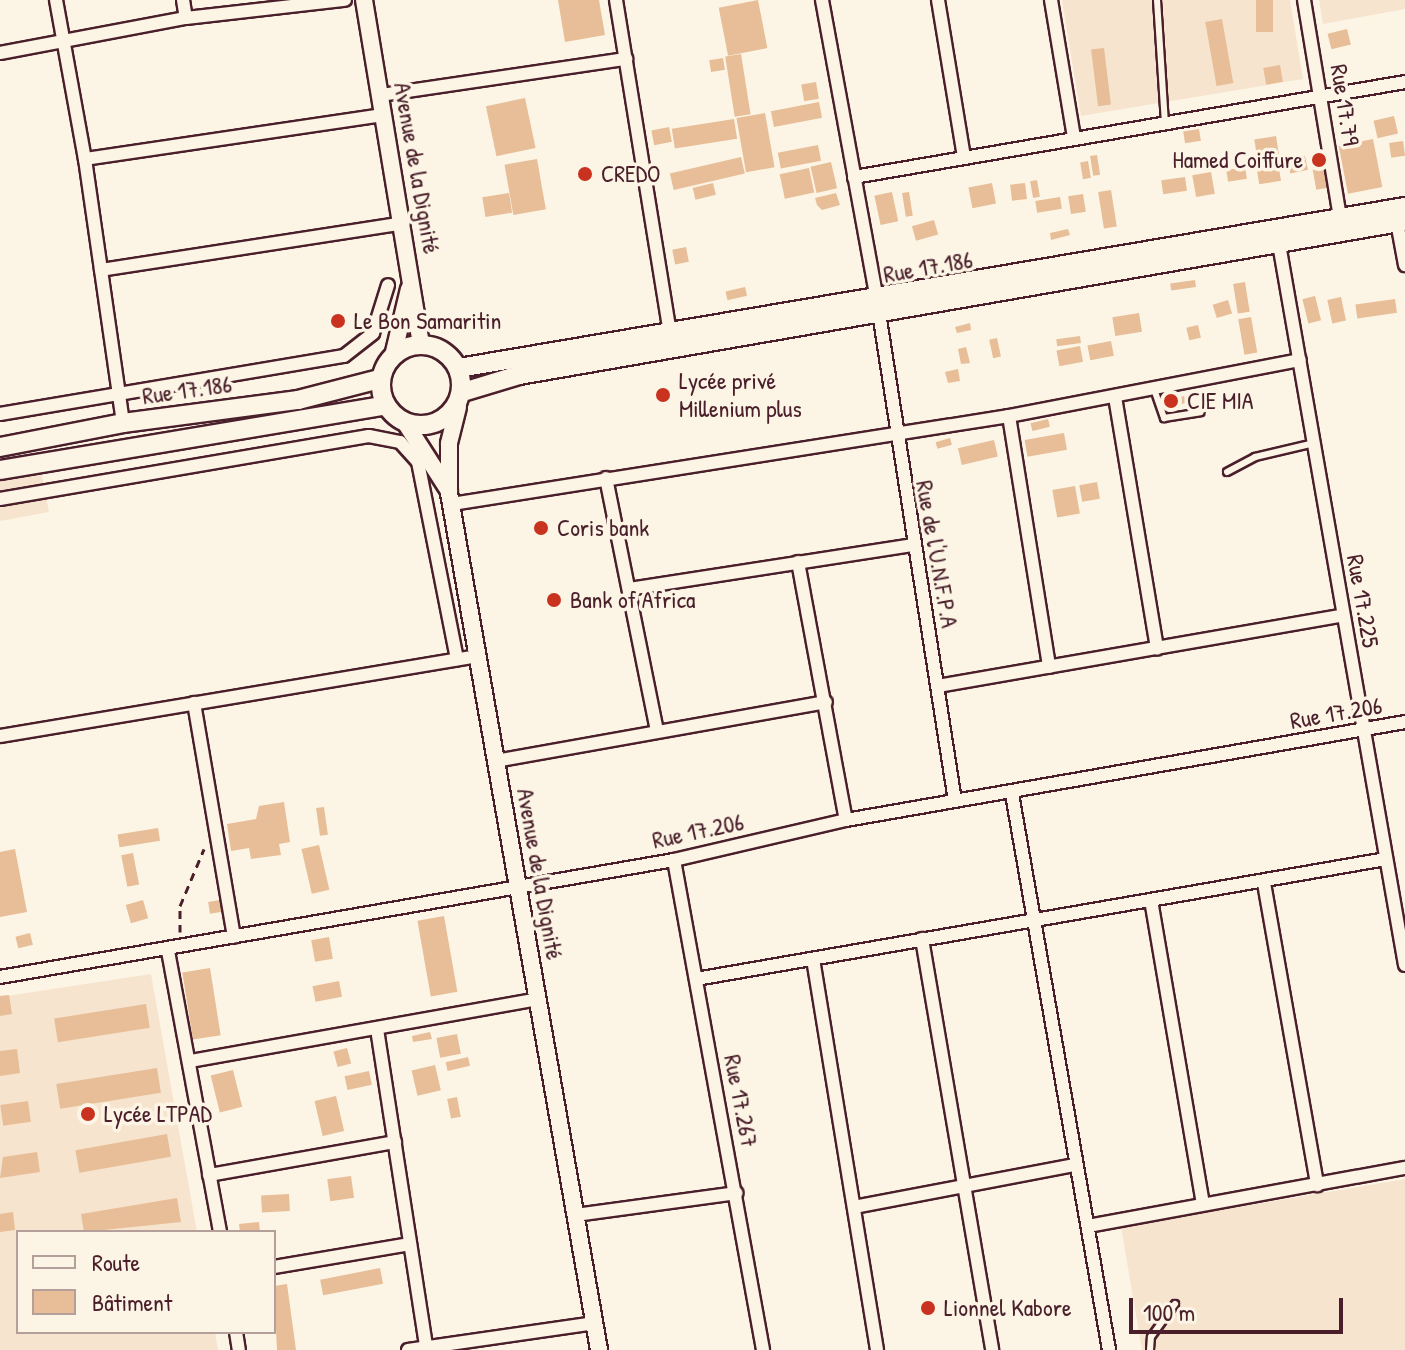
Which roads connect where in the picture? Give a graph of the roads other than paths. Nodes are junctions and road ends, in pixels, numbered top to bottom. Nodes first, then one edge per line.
1 (56, 0) edge
2 (183, 0) edge
3 (345, 0) edge
4 (364, 0) edge
5 (616, 0) edge
6 (822, 0) edge
7 (938, 0) edge
8 (1051, 0) edge
9 (1157, 0) edge
10 (1304, 0) edge
11 (186, 18) junction
12 (63, 42) junction
13 (0, 53) edge
14 (626, 59) junction
15 (1405, 82) edge
16 (381, 95) junction
17 (1323, 96) junction
18 (384, 115) junction
19 (1165, 123) junction
20 (1074, 137) junction
21 (964, 157) junction
22 (85, 159) junction
23 (854, 177) junction
24 (1402, 217) edge
25 (1340, 218) junction
26 (403, 223) junction
27 (1279, 244) junction
28 (1405, 265) edge
29 (101, 270) junction
30 (412, 280) junction
31 (388, 285) dead end
32 (878, 307) junction
33 (670, 334) junction
34 (421, 344) junction
35 (393, 356) junction
36 (1300, 360) junction
37 (459, 368) junction
38 (379, 379) junction
39 (1154, 389) junction
40 (119, 392) junction
41 (1115, 397) junction
42 (460, 400) junction
43 (383, 406) junction
44 (1201, 412) dead end
45 (0, 414) edge
46 (1009, 416) junction
47 (123, 423) junction
48 (406, 424) junction
49 (894, 432) junction
50 (1314, 443) junction
51 (0, 447) edge
52 (0, 470) edge
53 (1227, 472) dead end
54 (606, 478) junction
55 (0, 499) edge
56 (450, 499) junction
57 (913, 545) junction
58 (798, 562) junction
59 (629, 589) junction
60 (1343, 615) junction
61 (1157, 649) junction
62 (476, 656) junction
63 (457, 659) junction
64 (1049, 667) junction
65 (938, 686) junction
66 (826, 702) junction
67 (194, 703) junction
68 (1405, 722) edge
69 (657, 730) junction
70 (1364, 730) junction
71 (0, 736) edge
72 (495, 761) junction
73 (1012, 794) junction
74 (955, 801) junction
75 (846, 820) junction
76 (1386, 859) junction
77 (674, 860) junction
78 (1264, 883) junction
79 (518, 887) junction
80 (1151, 900) junction
81 (1035, 918) junction
82 (234, 937) junction
83 (922, 939) junction
84 (168, 951) junction
85 (813, 959) junction
86 (1405, 965) edge
87 (0, 977) edge
88 (696, 979) junction
89 (538, 999) junction
90 (377, 1029) junction
91 (190, 1061) junction
92 (395, 1142) junction
93 (1075, 1165) junction
94 (1405, 1168) edge
95 (209, 1175) junction
96 (1317, 1185) junction
97 (965, 1187) junction
98 (736, 1193) junction
99 (1203, 1204) junction
100 (854, 1207) junction
101 (576, 1215) junction
102 (1088, 1226) junction
103 (220, 1230) edge
104 (410, 1244) junction
105 (276, 1267) edge
106 (1175, 1304) dead end
107 (595, 1323) junction
108 (426, 1347) junction
109 (408, 1350) edge
110 (599, 1350) edge
111 (763, 1350) edge
112 (877, 1350) edge
113 (992, 1350) edge
114 (1109, 1350) edge
115 (1150, 1350) edge

1 - 12 street
2 - 11 street
3 - 11 street
4 - 16 street, Avenue de la Dignité
5 - 14 street
6 - 23 street, Rue de l'U.N.F.P.A
7 - 21 street
8 - 20 street
9 - 19 lane
10 - 17 street, Rue 17.79
11 - 12 street
12 - 13 street
12 - 22 street
14 - 16 street
14 - 33 street
15 - 17 street
16 - 18 street, Avenue de la Dignité
17 - 19 street
17 - 25 street, Rue 17.79
18 - 22 street
18 - 26 street, Avenue de la Dignité
19 - 20 street
20 - 21 street
21 - 23 street
22 - 29 street
23 - 32 street, Rue de l'U.N.F.P.A
24 - 25 main road, Rue 17.186
24 - 27 main road
24 - 28 street
25 - 32 main road, Rue 17.186
26 - 29 street
26 - 30 street, Avenue de la Dignité
27 - 32 main road
27 - 36 street, Rue 17.225
29 - 40 street
30 - 34 street, Avenue de la Dignité
30 - 35 street
31 - 40 street
32 - 33 main road, Rue 17.186
32 - 42 main road
32 - 49 street, Rue de l'U.N.F.P.A
33 - 37 main road, Rue 17.186
34 - 35 main road
34 - 37 main road
35 - 38 main road
36 - 39 street
36 - 50 street, Rue 17.225
37 - 42 main road
38 - 43 main road
38 - 47 main road, Rue 17.186
39 - 41 street
39 - 44 lane
40 - 45 street
40 - 47 street
41 - 46 street
41 - 61 street
42 - 48 main road
42 - 56 street, Avenue de la Dignité
43 - 48 main road
43 - 52 main road
46 - 49 street
46 - 64 street
47 - 51 main road, Rue 17.186
48 - 56 street
49 - 54 street
49 - 57 street, Rue de l'U.N.F.P.A
50 - 53 lane
50 - 60 street, Rue 17.225
54 - 56 street
54 - 59 street
55 - 63 street
56 - 62 street, Avenue de la Dignité
57 - 58 street
57 - 65 street, Rue de l'U.N.F.P.A
58 - 59 street
58 - 66 street
59 - 69 street
60 - 61 street
60 - 70 street, Rue 17.225
61 - 64 street
62 - 63 street
62 - 72 street, Avenue de la Dignité
63 - 67 street
64 - 65 street
65 - 74 street, Rue de l'U.N.F.P.A
66 - 69 street
66 - 75 street
67 - 71 street
67 - 82 street
68 - 70 street, Rue 17.206
69 - 72 street
70 - 73 street, Rue 17.206
70 - 76 street, Rue 17.225
72 - 79 street, Avenue de la Dignité
73 - 74 street, Rue 17.206
73 - 81 street
74 - 75 street, Rue 17.206
75 - 77 street, Rue 17.206
76 - 78 street
76 - 86 street, Rue 17.225
77 - 79 street, Rue 17.206
77 - 88 street, Rue 17.267
78 - 80 street
78 - 96 street
79 - 82 street, Rue 17.206
79 - 89 street, Avenue de la Dignité
80 - 81 street
80 - 99 street
81 - 83 street
81 - 93 street
82 - 84 street, Rue 17.206
83 - 85 street
83 - 97 street
84 - 87 street, Rue 17.206
84 - 91 street
85 - 88 street
85 - 100 street
88 - 98 street, Rue 17.267
89 - 90 street
89 - 101 street, Avenue de la Dignité
90 - 91 street
90 - 92 street
91 - 95 street
92 - 95 street
92 - 104 street
93 - 97 street
93 - 102 street
94 - 96 street
95 - 103 street
96 - 99 street
97 - 100 street
97 - 113 street
98 - 101 street
98 - 111 street, Rue 17.267
99 - 102 street
100 - 112 street
101 - 107 street, Avenue de la Dignité
102 - 114 street
104 - 105 street
104 - 108 street
106 - 115 lane
107 - 108 street
107 - 110 street, Avenue de la Dignité
108 - 109 street

